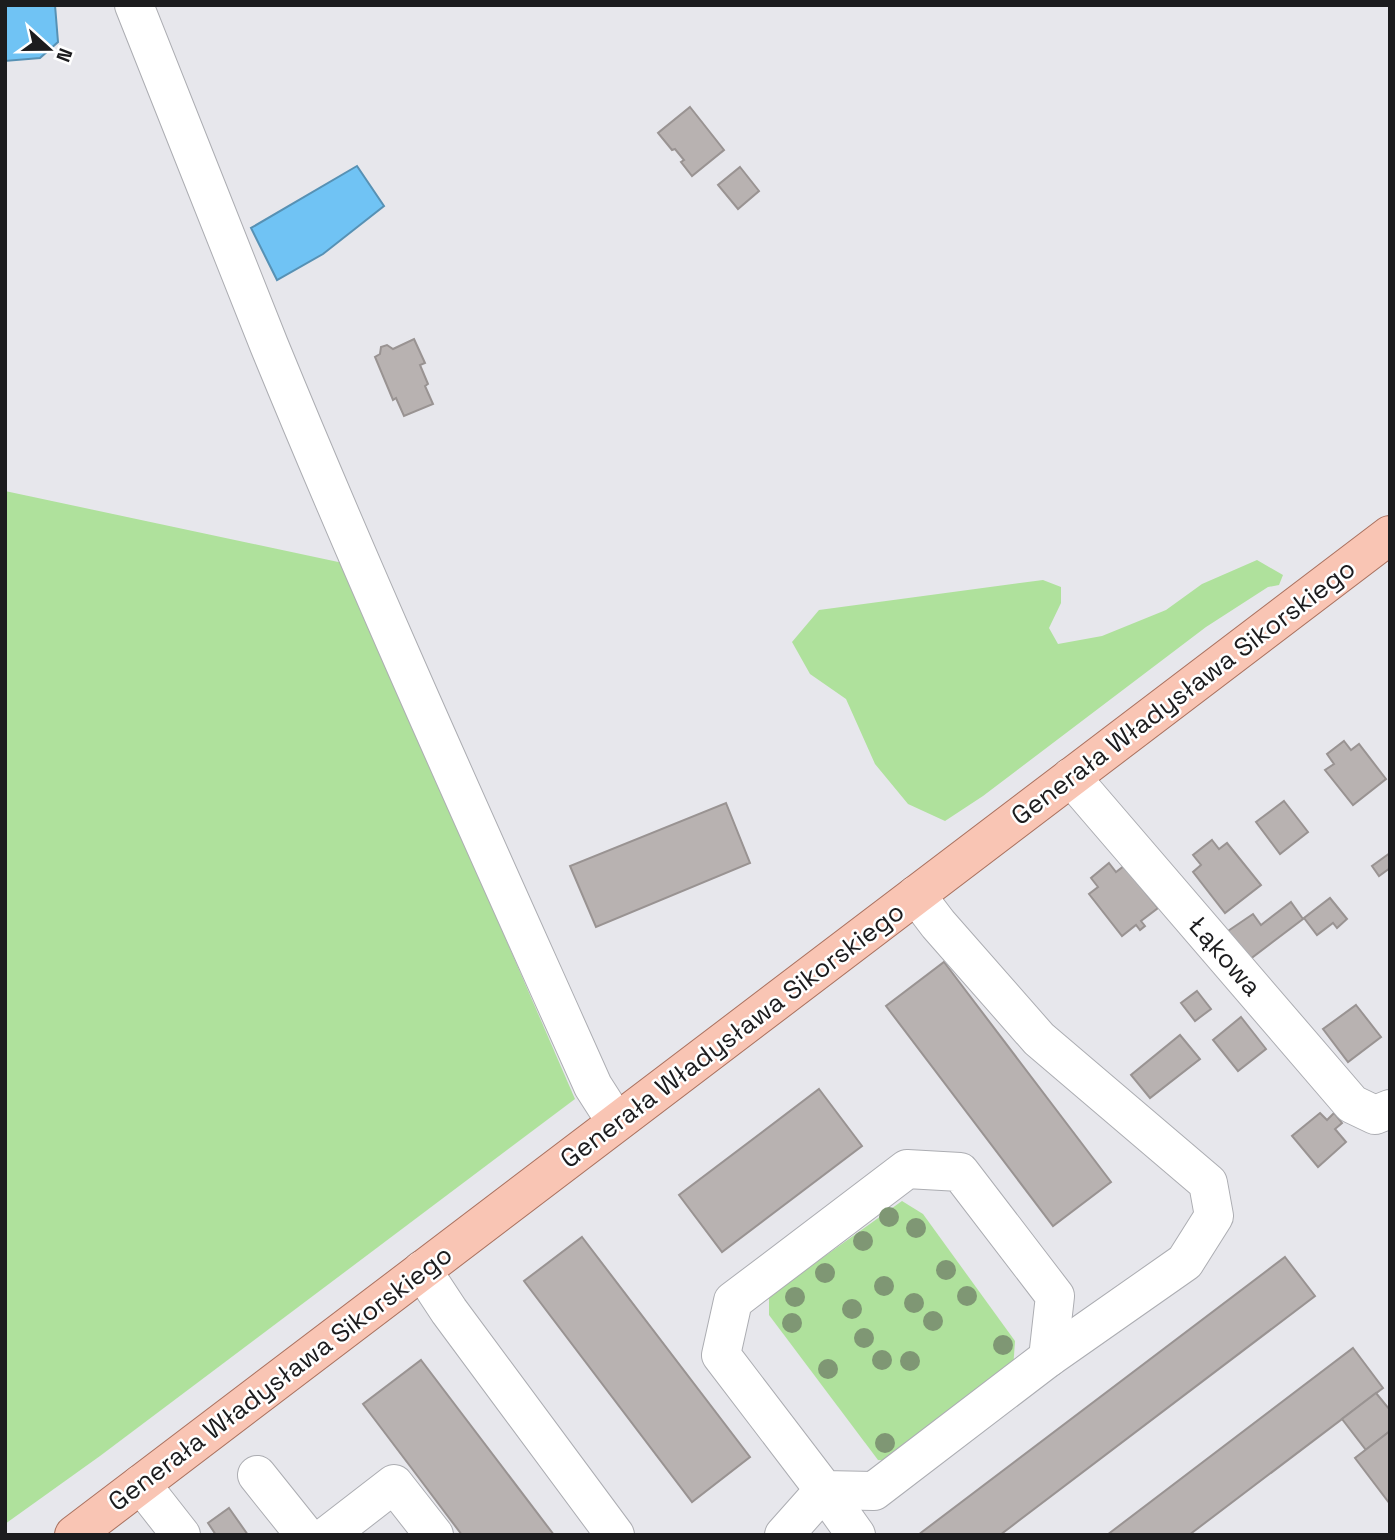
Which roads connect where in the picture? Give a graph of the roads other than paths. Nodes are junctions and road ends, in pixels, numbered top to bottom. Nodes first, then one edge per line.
1 (134, 5) edge
2 (1390, 534) edge
3 (1071, 777) junction
4 (916, 895) junction
5 (1385, 1120) edge
6 (616, 1122) junction
7 (422, 1270) junction
8 (1048, 1358) junction
9 (257, 1475) dead end
10 (141, 1484) junction
11 (824, 1490) junction
12 (74, 1535) edge
13 (180, 1535) edge
14 (305, 1535) edge
15 (328, 1535) edge
16 (434, 1535) edge
17 (615, 1535) edge
18 (785, 1535) edge
19 (856, 1535) edge

1 - 6 street
2 - 3 main road, Generała Władysława Sikorskiego
3 - 4 main road, Generała Władysława Sikorskiego
3 - 5 street, Łąkowa
4 - 6 main road, Generała Władysława Sikorskiego
4 - 8 street
6 - 7 main road, Generała Władysława Sikorskiego
7 - 10 main road, Generała Władysława Sikorskiego
7 - 17 street
8 - 11 street
8 - 11 street
9 - 14 street
10 - 12 main road, Generała Władysława Sikorskiego
10 - 13 street
11 - 18 street
11 - 19 street
15 - 16 street

